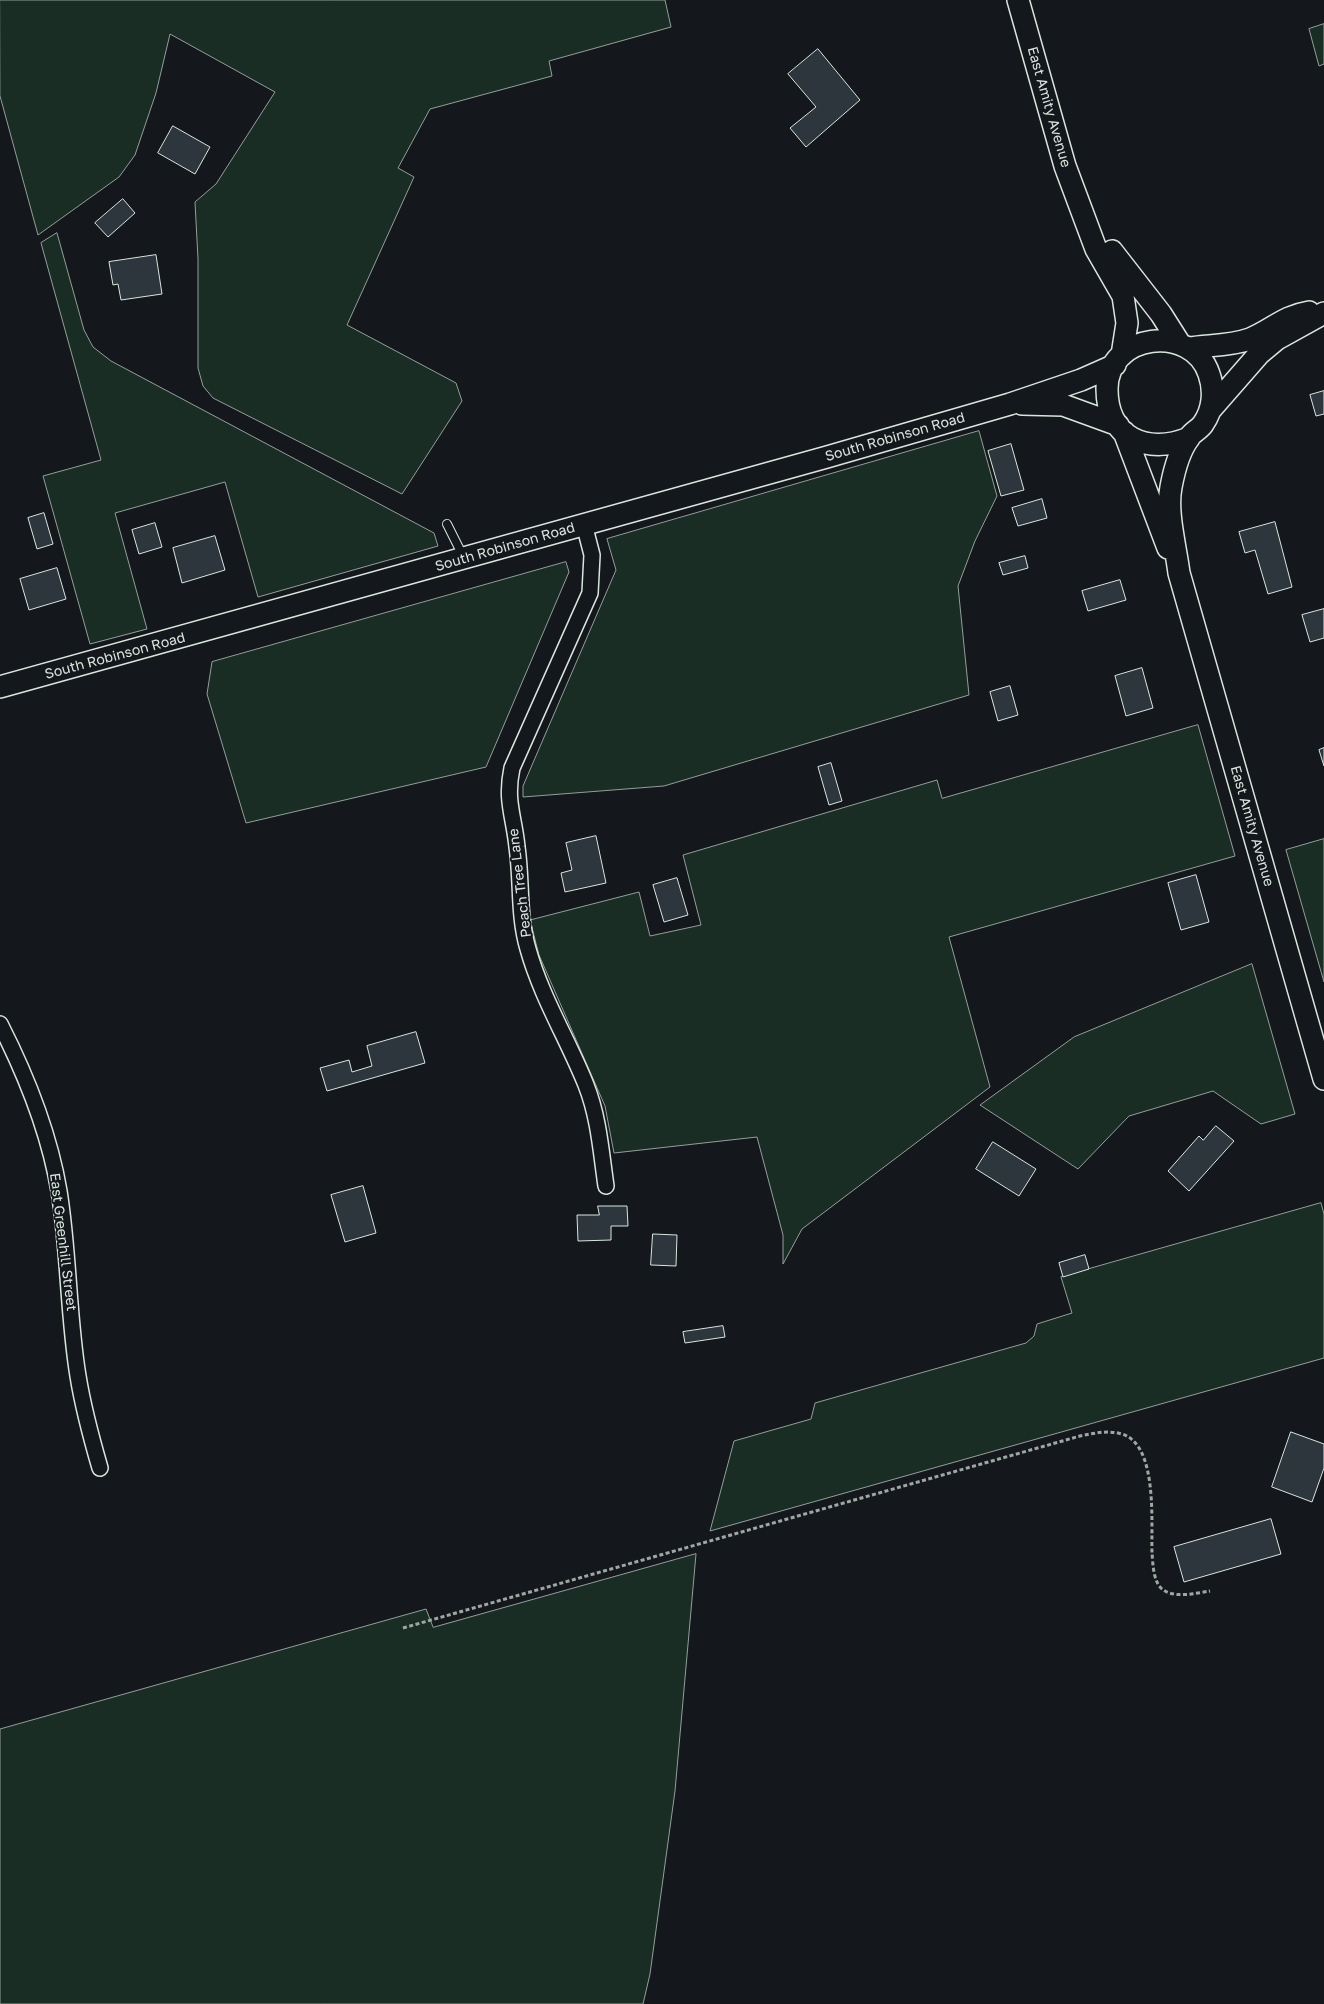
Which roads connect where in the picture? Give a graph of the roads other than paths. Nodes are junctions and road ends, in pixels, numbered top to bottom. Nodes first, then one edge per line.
1 (1018, 0) edge
2 (1084, 213) junction
3 (1324, 312) edge
4 (1184, 346) junction
5 (1118, 360) junction
6 (1010, 404) junction
7 (1211, 409) junction
8 (1121, 428) junction
9 (1189, 438) junction
10 (447, 524) dead end
11 (584, 524) junction
12 (464, 558) junction
13 (1180, 573) junction
14 (0, 687) edge
15 (0, 1024) edge
16 (1324, 1079) edge
17 (606, 1186) dead end
18 (100, 1468) dead end

1 - 2 main road, East Amity Avenue
2 - 4 main road, East Amity Avenue
2 - 5 main road, East Amity Avenue
3 - 4 main road
3 - 7 main road
4 - 5 main road
4 - 7 main road
5 - 6 main road, South Robinson Road
5 - 8 main road
6 - 8 main road, South Robinson Road
6 - 11 main road, South Robinson Road
7 - 9 main road
8 - 9 main road
8 - 13 main road, East Amity Avenue
9 - 13 main road, East Amity Avenue
10 - 12 lane
11 - 12 main road, South Robinson Road
11 - 17 street, Peach Tree Lane
12 - 14 main road, South Robinson Road
13 - 16 main road, East Amity Avenue
15 - 18 street, East Greenhill Street

